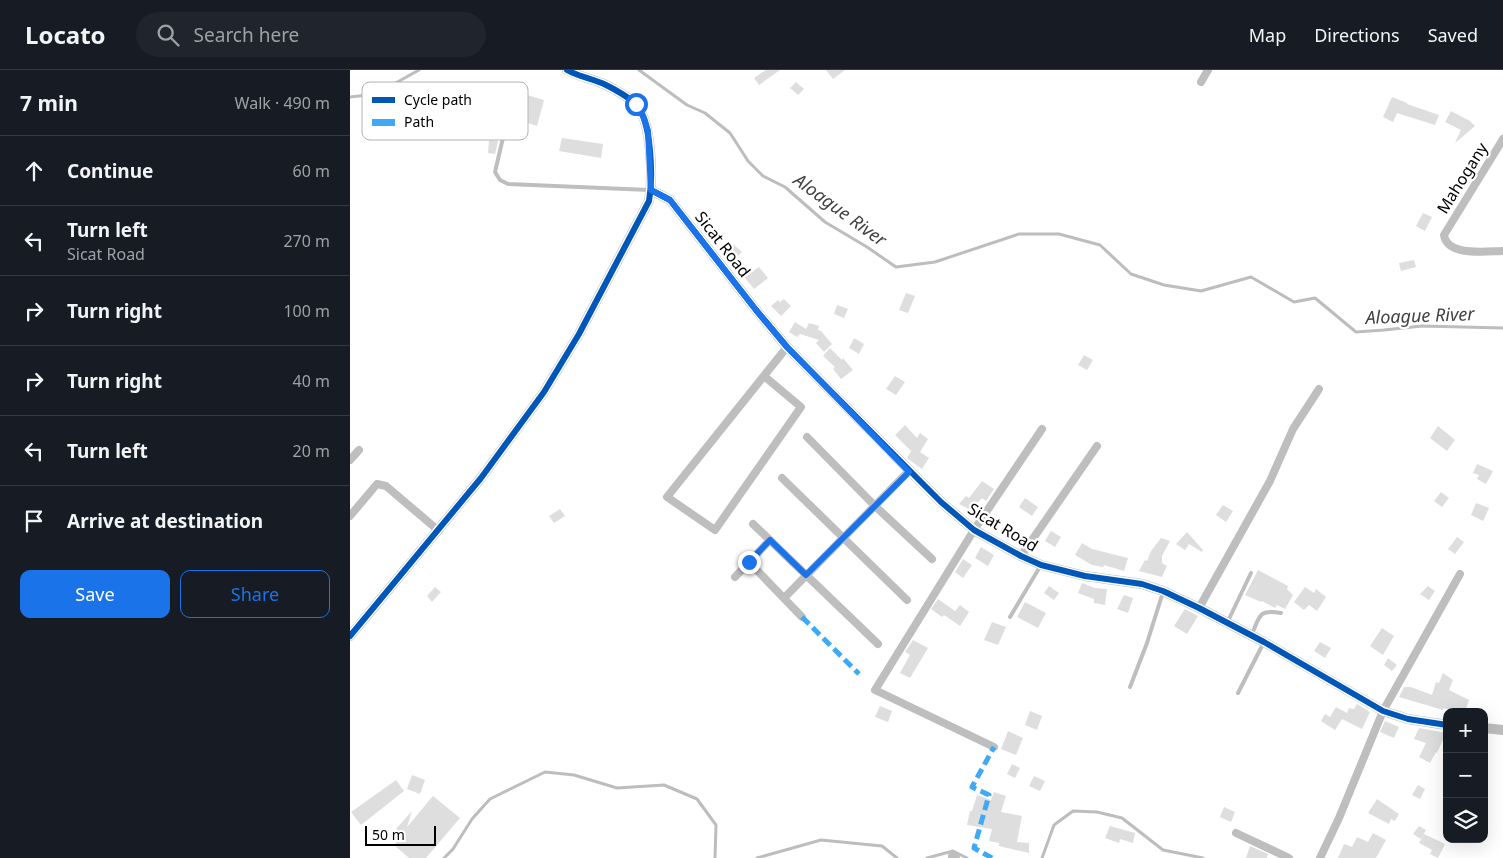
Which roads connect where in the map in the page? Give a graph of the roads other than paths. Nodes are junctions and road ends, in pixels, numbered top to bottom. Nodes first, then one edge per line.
1 (567, 70) edge
2 (1208, 70) edge
3 (1202, 82) dead end
4 (1503, 138) edge
5 (503, 140) edge
6 (651, 190) junction
7 (1503, 251) edge
8 (787, 347) junction
9 (764, 376) junction
10 (1319, 389) dead end
11 (1042, 428) dead end
12 (807, 437) dead end
13 (1097, 446) dead end
14 (359, 450) dead end
15 (350, 460) edge
16 (909, 472) junction
17 (782, 478) dead end
18 (875, 506) junction
19 (350, 516) edge
20 (753, 524) dead end
21 (974, 530) junction
22 (439, 531) junction
23 (844, 538) junction
24 (770, 540) junction
25 (1021, 556) junction
26 (932, 559) dead end
27 (749, 562) junction
28 (1041, 565) junction
29 (1251, 573) dead end
30 (1460, 574) dead end
31 (806, 575) junction
32 (735, 577) dead end
33 (1163, 591) junction
34 (784, 598) junction
35 (907, 600) dead end
36 (1199, 608) junction
37 (1282, 613) dead end
38 (1010, 617) dead end
39 (802, 618) dead end
40 (1227, 623) junction
41 (350, 636) edge
42 (1251, 636) junction
43 (1264, 642) junction
44 (878, 644) dead end
45 (1130, 687) dead end
46 (1238, 693) dead end
47 (1383, 711) junction
48 (1443, 724) edge
49 (1488, 728) edge
50 (1503, 730) edge
51 (994, 747) dead end
52 (1236, 833) dead end
53 (1289, 858) edge
54 (1320, 858) edge

1 - 6 street
2 - 3 street
4 - 7 street, Mahogany
5 - 6 lane
6 - 8 street, Sicat Road
6 - 22 street
8 - 9 street
8 - 16 street, Sicat Road
9 - 9 street
10 - 36 street
11 - 21 street
12 - 18 street
13 - 25 street
14 - 15 street
16 - 18 street
16 - 21 street, Sicat Road
17 - 23 street
18 - 23 street
18 - 26 street
19 - 22 street
20 - 24 street
21 - 25 street, Sicat Road
21 - 51 street
22 - 41 street
23 - 31 street
23 - 35 street
24 - 27 street
24 - 31 street
25 - 28 street, Sicat Road
27 - 32 street
27 - 34 street
28 - 33 street, Sicat Road
28 - 38 lane
29 - 40 lane
30 - 47 street
31 - 34 street
31 - 44 street
33 - 36 street, Sicat Road
33 - 45 lane
34 - 39 street
36 - 40 street, Sicat Road
37 - 42 lane
40 - 42 street, Sicat Road
42 - 43 street, Sicat Road
43 - 46 lane
43 - 47 street, Sicat Road
47 - 48 street, Sicat Road
47 - 54 street
49 - 50 street
52 - 53 street

